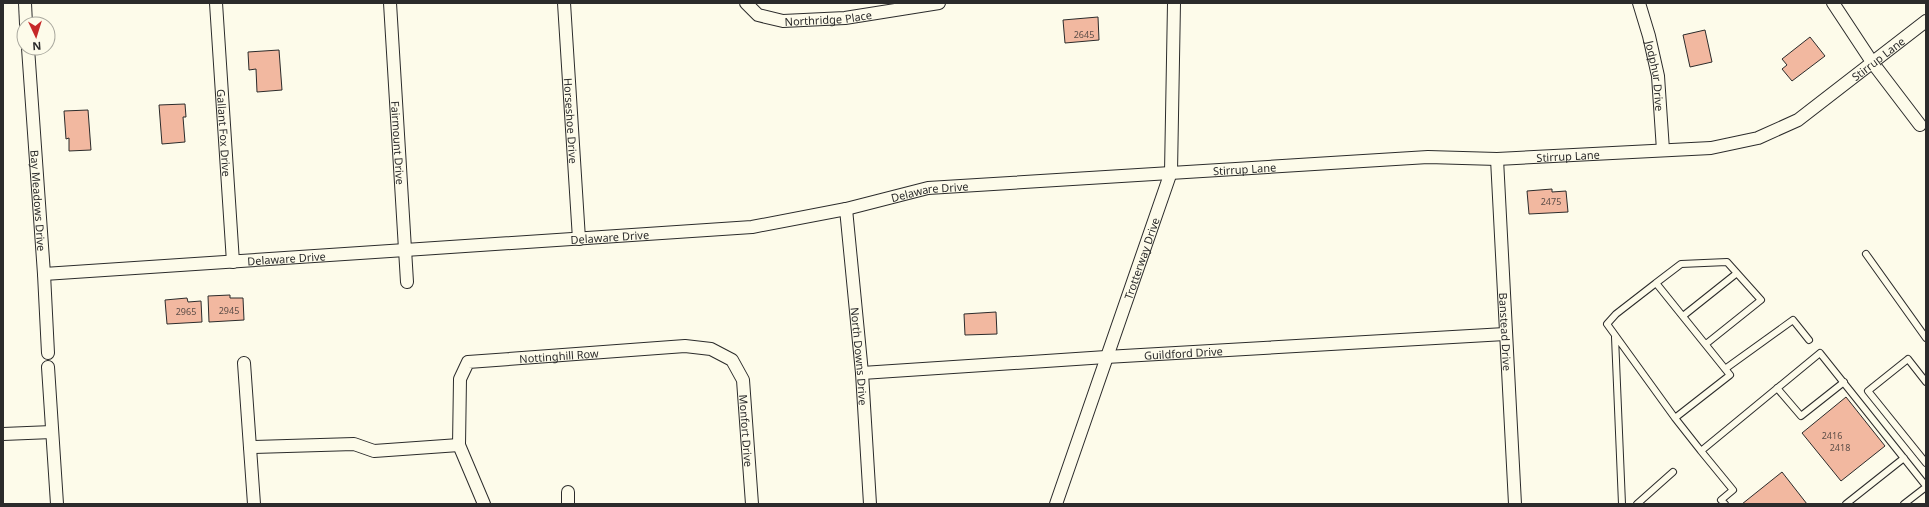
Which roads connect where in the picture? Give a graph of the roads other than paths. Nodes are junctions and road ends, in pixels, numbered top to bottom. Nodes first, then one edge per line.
1 (25, 3) edge
2 (216, 3) edge
3 (390, 3) edge
4 (564, 3) edge
5 (746, 3) edge
6 (939, 3) edge
7 (1174, 3) edge
8 (1639, 3) edge
9 (1833, 3) edge
10 (26, 16) edge
11 (1926, 21) edge
12 (29, 56) edge
13 (1872, 62) junction
14 (1920, 125) dead end
15 (1663, 150) junction
16 (1497, 159) junction
17 (1171, 172) junction
18 (846, 209) junction
19 (579, 239) junction
20 (406, 249) junction
21 (1866, 254) dead end
22 (233, 262) junction
23 (1737, 273) junction
24 (44, 274) junction
25 (408, 282) dead end
26 (1656, 284) junction
27 (1683, 316) junction
28 (1505, 334) junction
29 (1615, 337) junction
30 (1926, 338) edge
31 (1810, 340) dead end
32 (1706, 344) junction
33 (48, 353) dead end
34 (1106, 357) junction
35 (732, 360) joint
36 (244, 363) dead end
37 (48, 367) dead end
38 (1725, 369) junction
39 (862, 373) junction
40 (1844, 382) junction
41 (1926, 382) edge
42 (1777, 388) junction
43 (1675, 418) junction
44 (52, 432) junction
45 (3, 434) edge
46 (459, 445) junction
47 (250, 448) junction
48 (1701, 451) junction
49 (1904, 458) junction
50 (1926, 463) edge
51 (1673, 472) dead end
52 (1926, 486) edge
53 (57, 504) edge
54 (254, 504) edge
55 (484, 504) edge
56 (752, 504) edge
57 (870, 504) edge
58 (1056, 504) edge
59 (1515, 504) edge
60 (1622, 504) edge
61 (1637, 504) edge
62 (1725, 504) edge
63 (1846, 504) edge
64 (1904, 504) edge

1 - 10 street
2 - 22 street, Gallant Fox Drive
3 - 20 street, Fairmount Drive
4 - 19 street, Horseshoe Drive
5 - 6 street, Northridge Place
7 - 17 street, Trotterway Drive
8 - 15 street, Jodphur Drive
9 - 13 street
11 - 13 street, Stirrup Lane
12 - 24 street, Bay Meadows Drive
13 - 14 street
13 - 15 street, Stirrup Lane
15 - 16 street, Stirrup Lane
16 - 17 street, Stirrup Lane
16 - 28 street, Banstead Drive
17 - 18 street, Delaware Drive
17 - 34 street, Trotterway Drive
18 - 19 street, Delaware Drive
18 - 39 street, North Downs Drive
19 - 20 street, Delaware Drive
20 - 22 street, Delaware Drive
20 - 25 street, Fairmount Drive
21 - 30 lane
22 - 24 street, Delaware Drive
23 - 26 lane
23 - 27 lane
23 - 32 lane
24 - 33 street, Bay Meadows Drive
26 - 27 lane
26 - 29 lane
27 - 32 lane
28 - 34 street, Guildford Drive
28 - 59 street, Banstead Drive
29 - 43 lane
29 - 60 lane
31 - 38 lane
32 - 38 lane
34 - 39 street, Guildford Drive
34 - 58 street, Trotterway Drive
35 - 46 street, Nottinghill Row
35 - 56 street, Monfort Drive
36 - 47 street
37 - 44 street
38 - 43 lane
39 - 57 street, North Downs Drive
40 - 42 lane
40 - 42 lane
40 - 49 lane
41 - 50 lane
42 - 48 lane
43 - 48 lane
44 - 45 street
44 - 53 street
46 - 47 street
46 - 55 street, Nottinghill Row
47 - 54 street
48 - 62 lane
49 - 52 lane
49 - 63 lane
51 - 61 lane
52 - 64 lane

